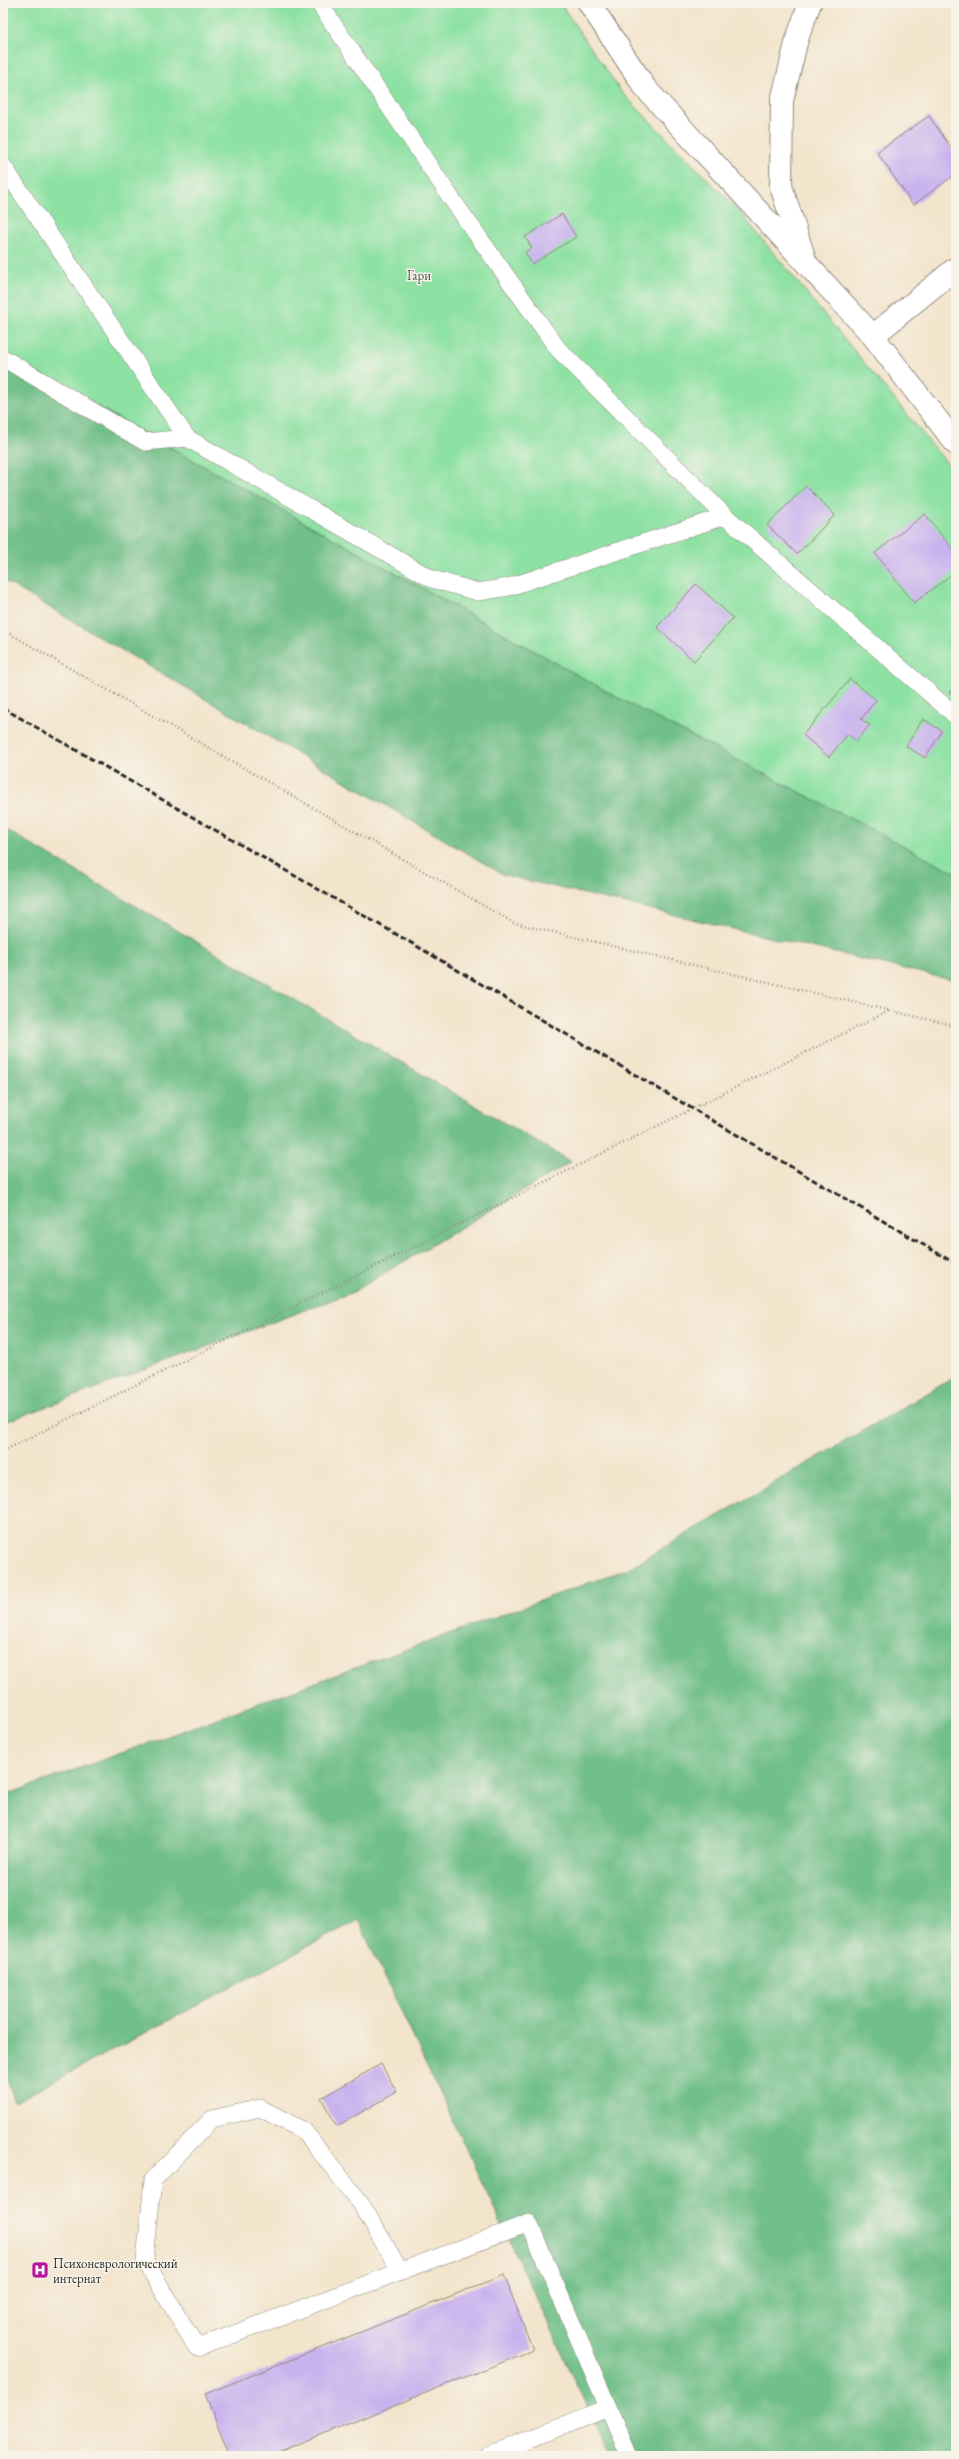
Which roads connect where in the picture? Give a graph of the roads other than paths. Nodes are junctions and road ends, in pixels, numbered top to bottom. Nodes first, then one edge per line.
1 (319, 3) edge
2 (589, 3) edge
3 (810, 3) edge
4 (3, 166) edge
5 (806, 263) junction
6 (956, 268) edge
7 (873, 336) junction
8 (3, 358) edge
9 (187, 438) junction
10 (956, 444) edge
11 (725, 516) junction
12 (956, 716) edge
13 (400, 2271) junction
14 (608, 2408) junction
15 (486, 2456) edge
16 (629, 2456) edge

1 - 11 lane
2 - 5 street
3 - 5 street
4 - 9 lane
5 - 7 street
6 - 7 street
7 - 10 street
8 - 9 lane
9 - 11 lane
11 - 12 lane
13 - 13 lane
13 - 14 lane
14 - 15 lane
14 - 16 lane

